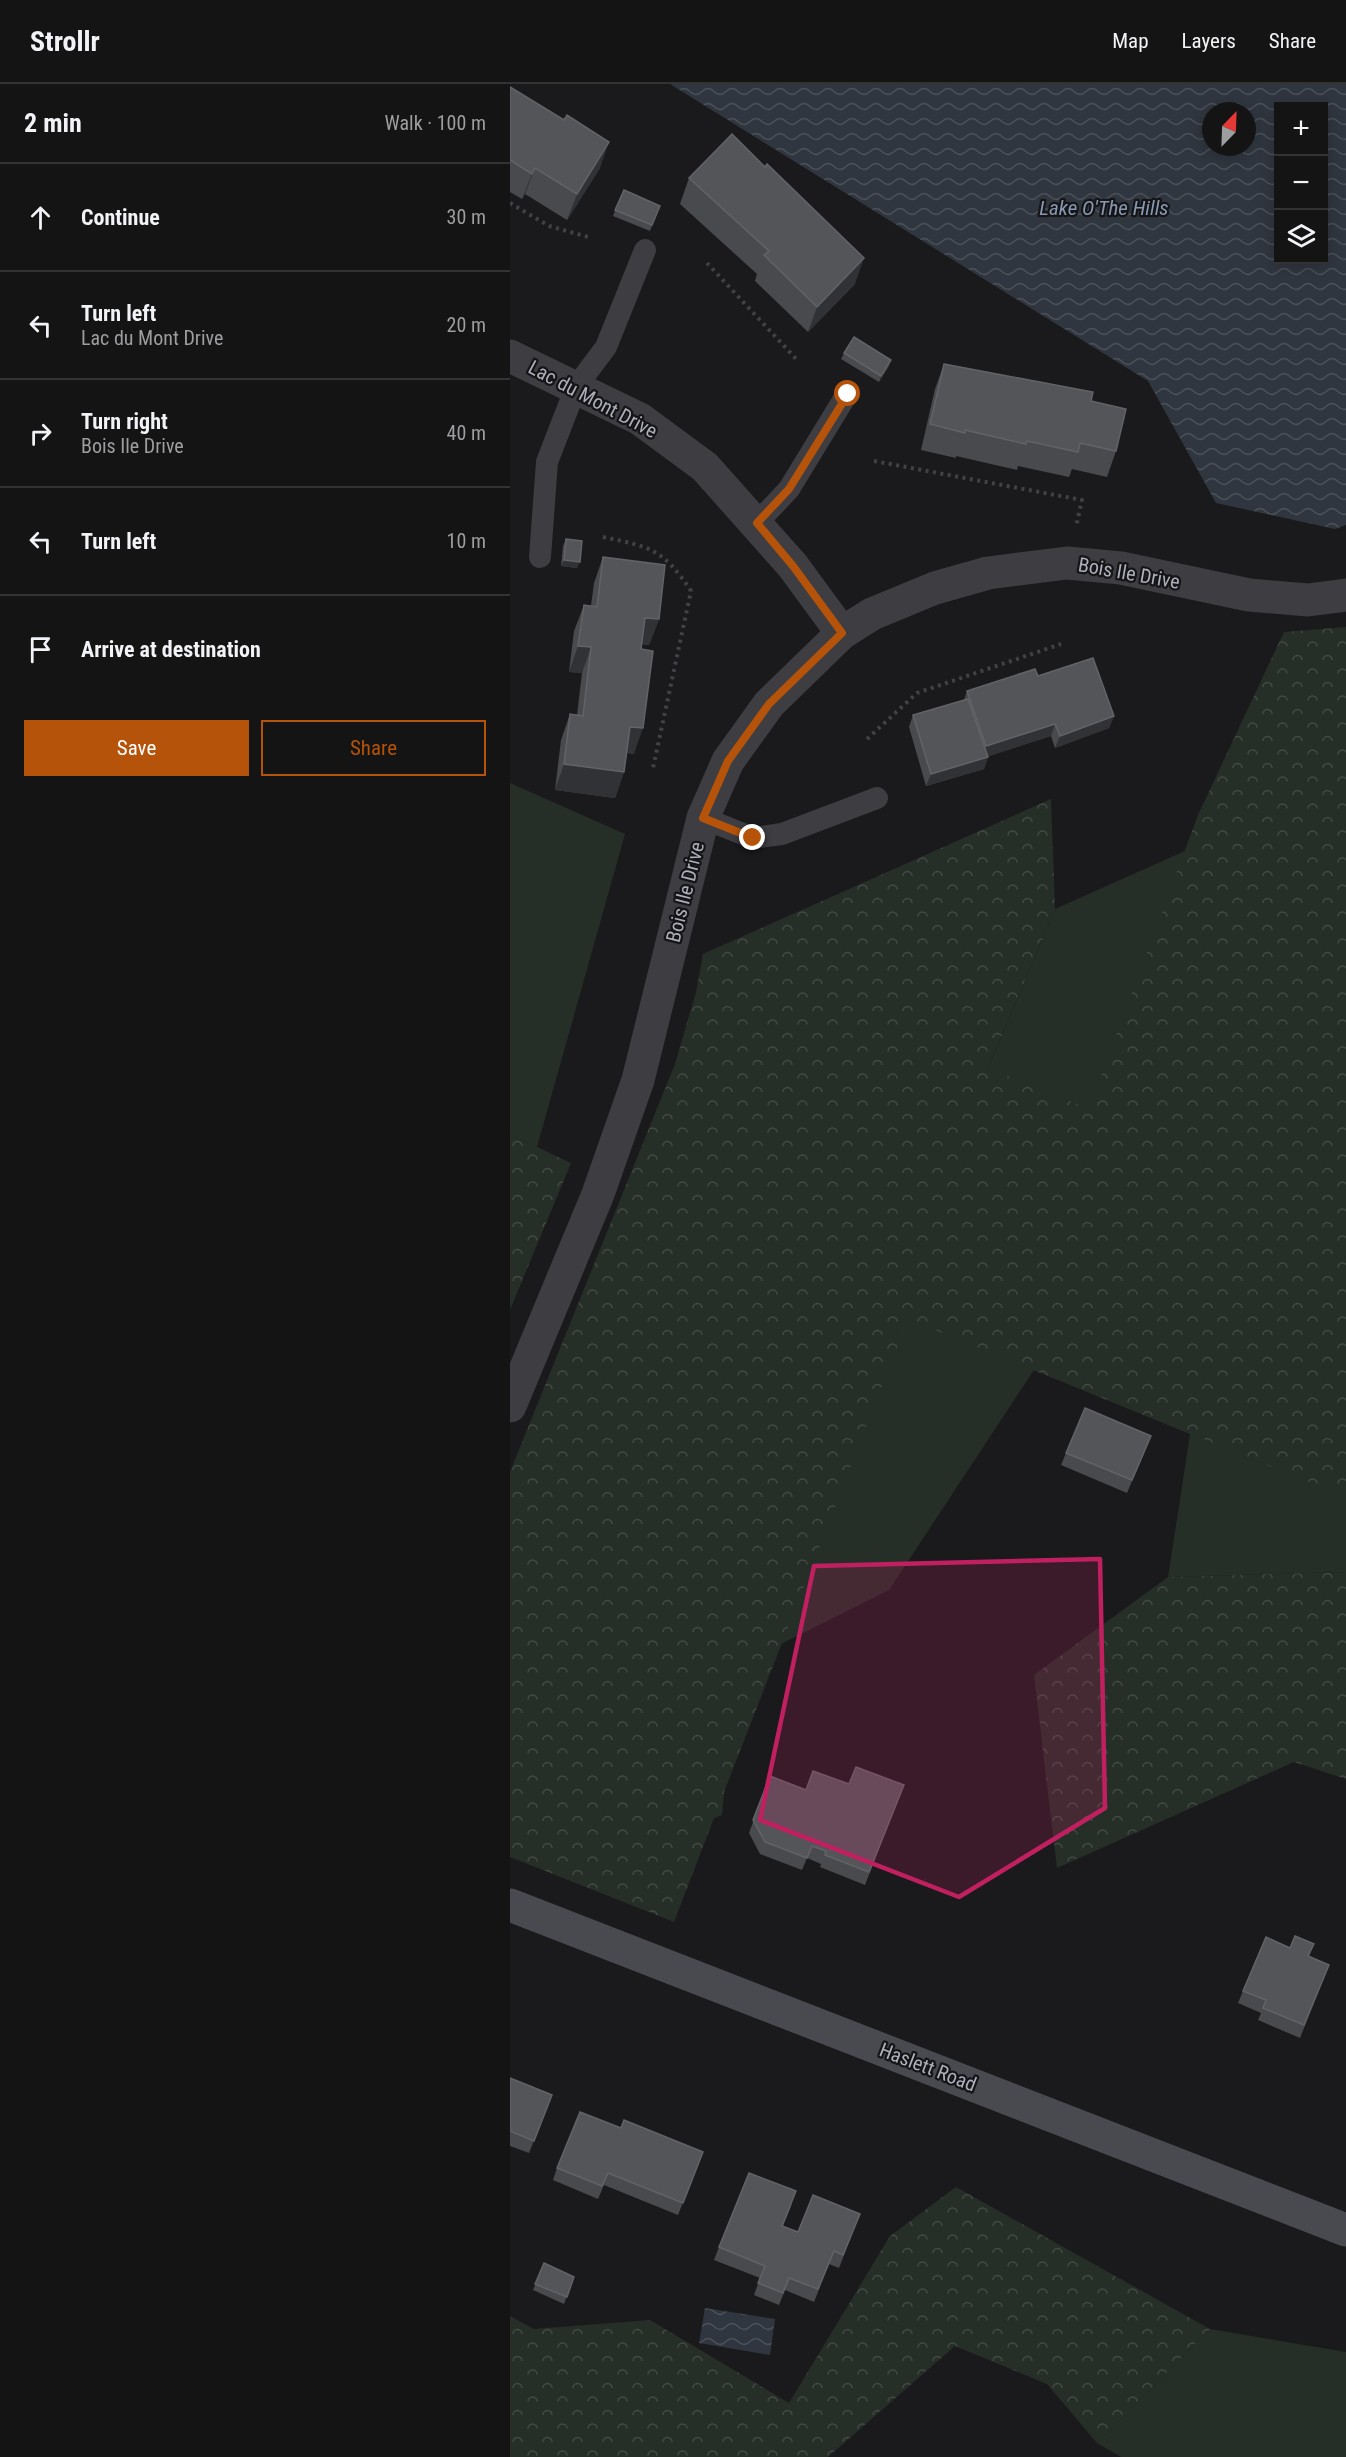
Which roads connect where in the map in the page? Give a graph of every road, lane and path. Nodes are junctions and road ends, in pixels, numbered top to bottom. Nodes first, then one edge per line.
1 (510, 203) edge
2 (588, 237) dead end
3 (645, 250) dead end
4 (708, 263) dead end
5 (510, 356) edge
6 (797, 360) dead end
7 (576, 387) junction
8 (848, 394) dead end
9 (874, 461) dead end
10 (757, 523) junction
11 (603, 537) dead end
12 (540, 557) dead end
13 (1067, 563) junction
14 (1346, 595) edge
15 (842, 633) junction
16 (1061, 644) dead end
17 (867, 739) dead end
18 (653, 768) dead end
19 (877, 798) dead end
20 (703, 818) junction
21 (510, 1406) edge
22 (510, 1905) edge
23 (1346, 2230) edge

1 - 2 path
3 - 7 lane
4 - 6 path
5 - 7 street, Lac du Mont Drive
7 - 10 street, Lac du Mont Drive
7 - 12 lane
8 - 10 lane
9 - 13 path
10 - 15 street, Lac du Mont Drive
11 - 18 path
13 - 14 street, Bois Ile Drive
13 - 15 street, Bois Ile Drive
15 - 20 street, Bois Ile Drive
16 - 17 path
19 - 20 lane
20 - 21 street, Bois Ile Drive
22 - 23 main road, Haslett Road

